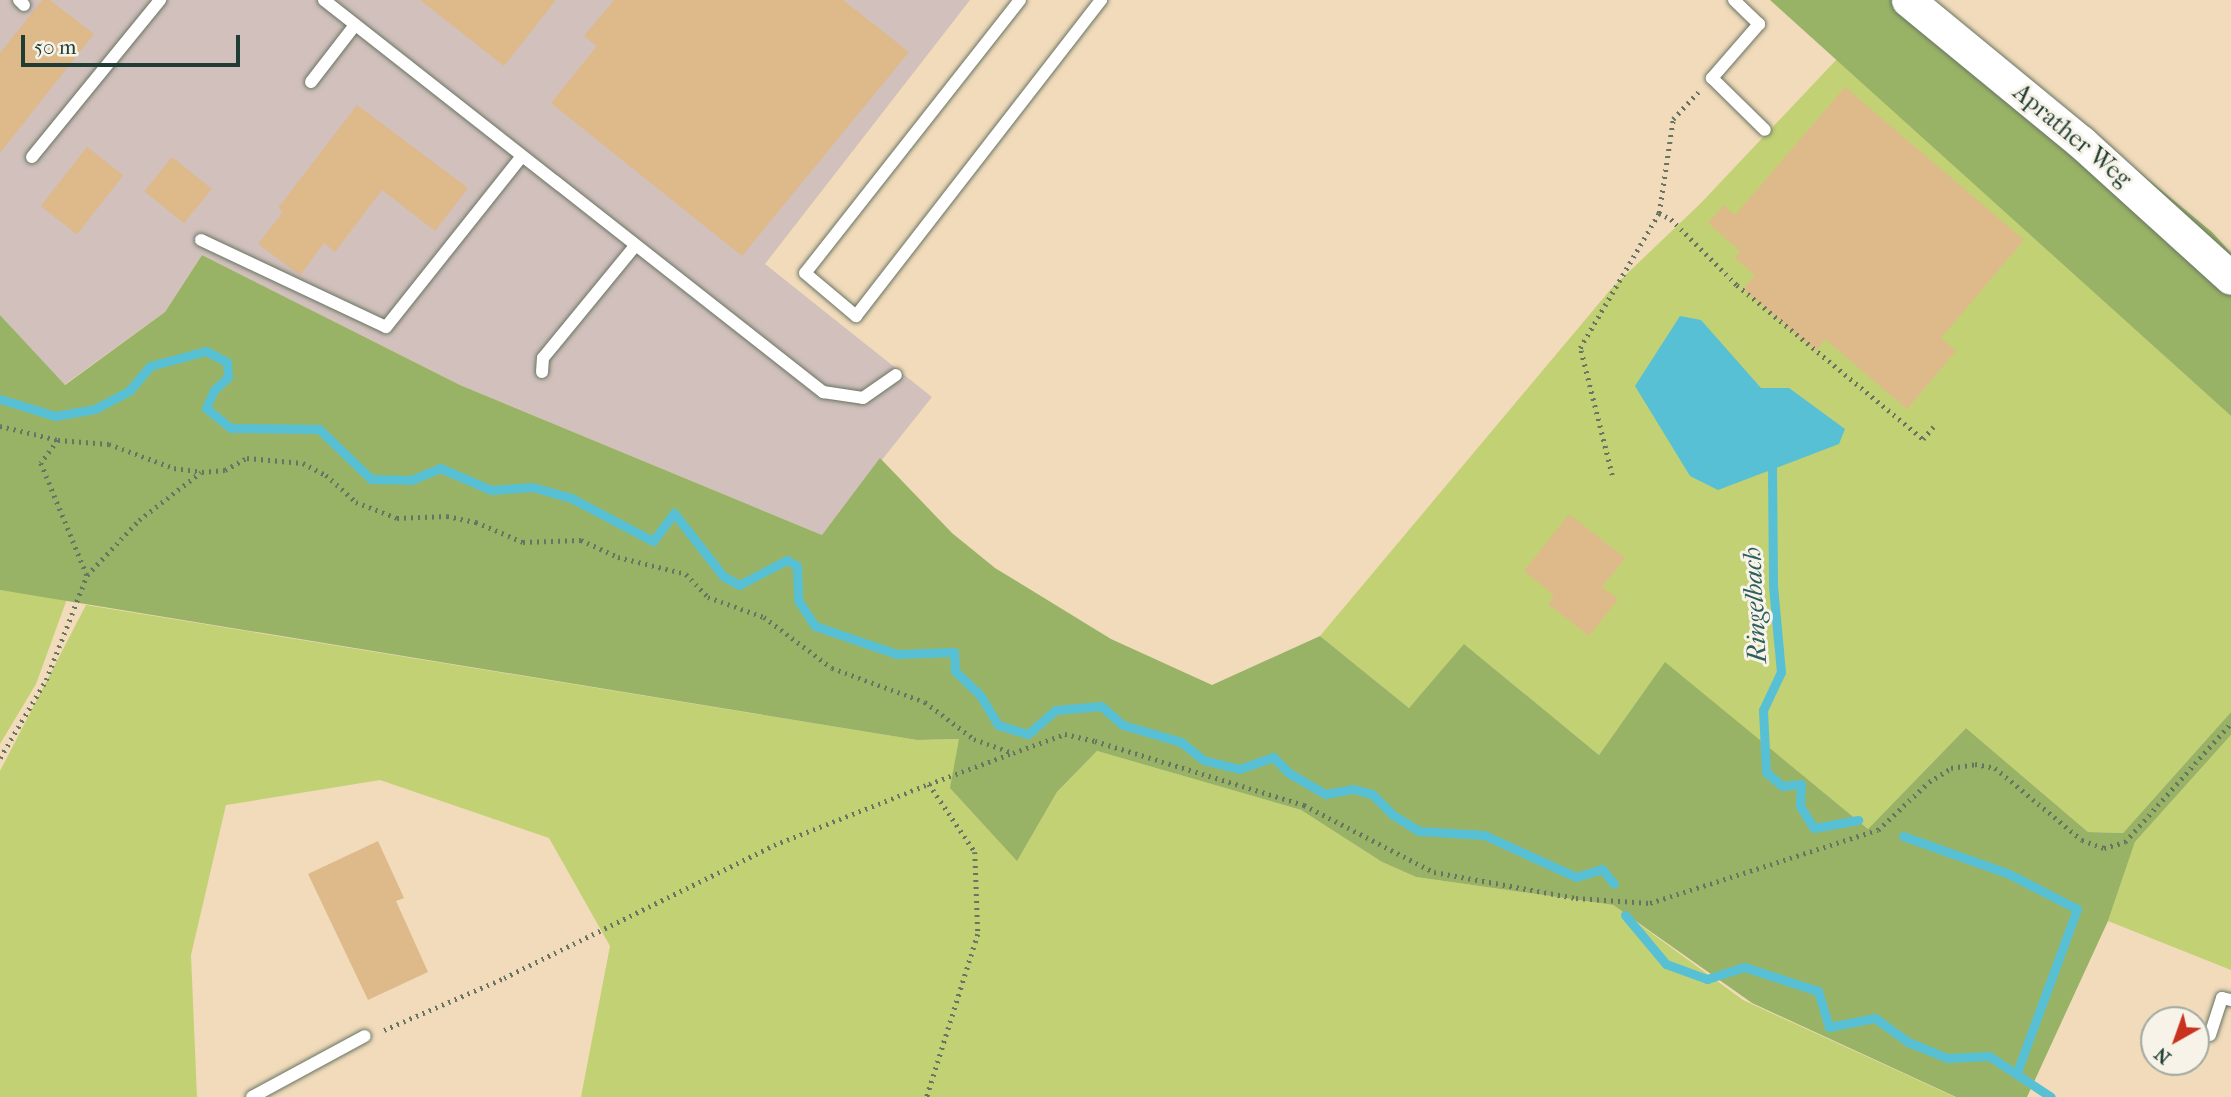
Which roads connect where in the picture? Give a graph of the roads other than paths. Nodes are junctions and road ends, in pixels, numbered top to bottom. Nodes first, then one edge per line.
1 (160, 0) edge
2 (324, 0) edge
3 (1020, 0) edge
4 (1101, 0) edge
5 (1734, 0) edge
6 (1908, 0) edge
7 (355, 25) junction
8 (312, 82) dead end
9 (1765, 130) dead end
10 (521, 156) junction
11 (32, 157) dead end
12 (201, 240) dead end
13 (635, 246) junction
14 (2231, 278) edge
15 (542, 372) dead end
16 (896, 374) dead end
17 (2231, 1000) edge
18 (2210, 1035) dead end
19 (365, 1036) road end
20 (252, 1097) edge

1 - 11 lane
2 - 7 lane
3 - 4 lane
5 - 9 lane
6 - 14 street, Aprather Weg
7 - 8 lane
7 - 10 lane
10 - 12 lane
10 - 13 lane
13 - 15 lane
13 - 16 lane
17 - 18 lane
19 - 20 lane

